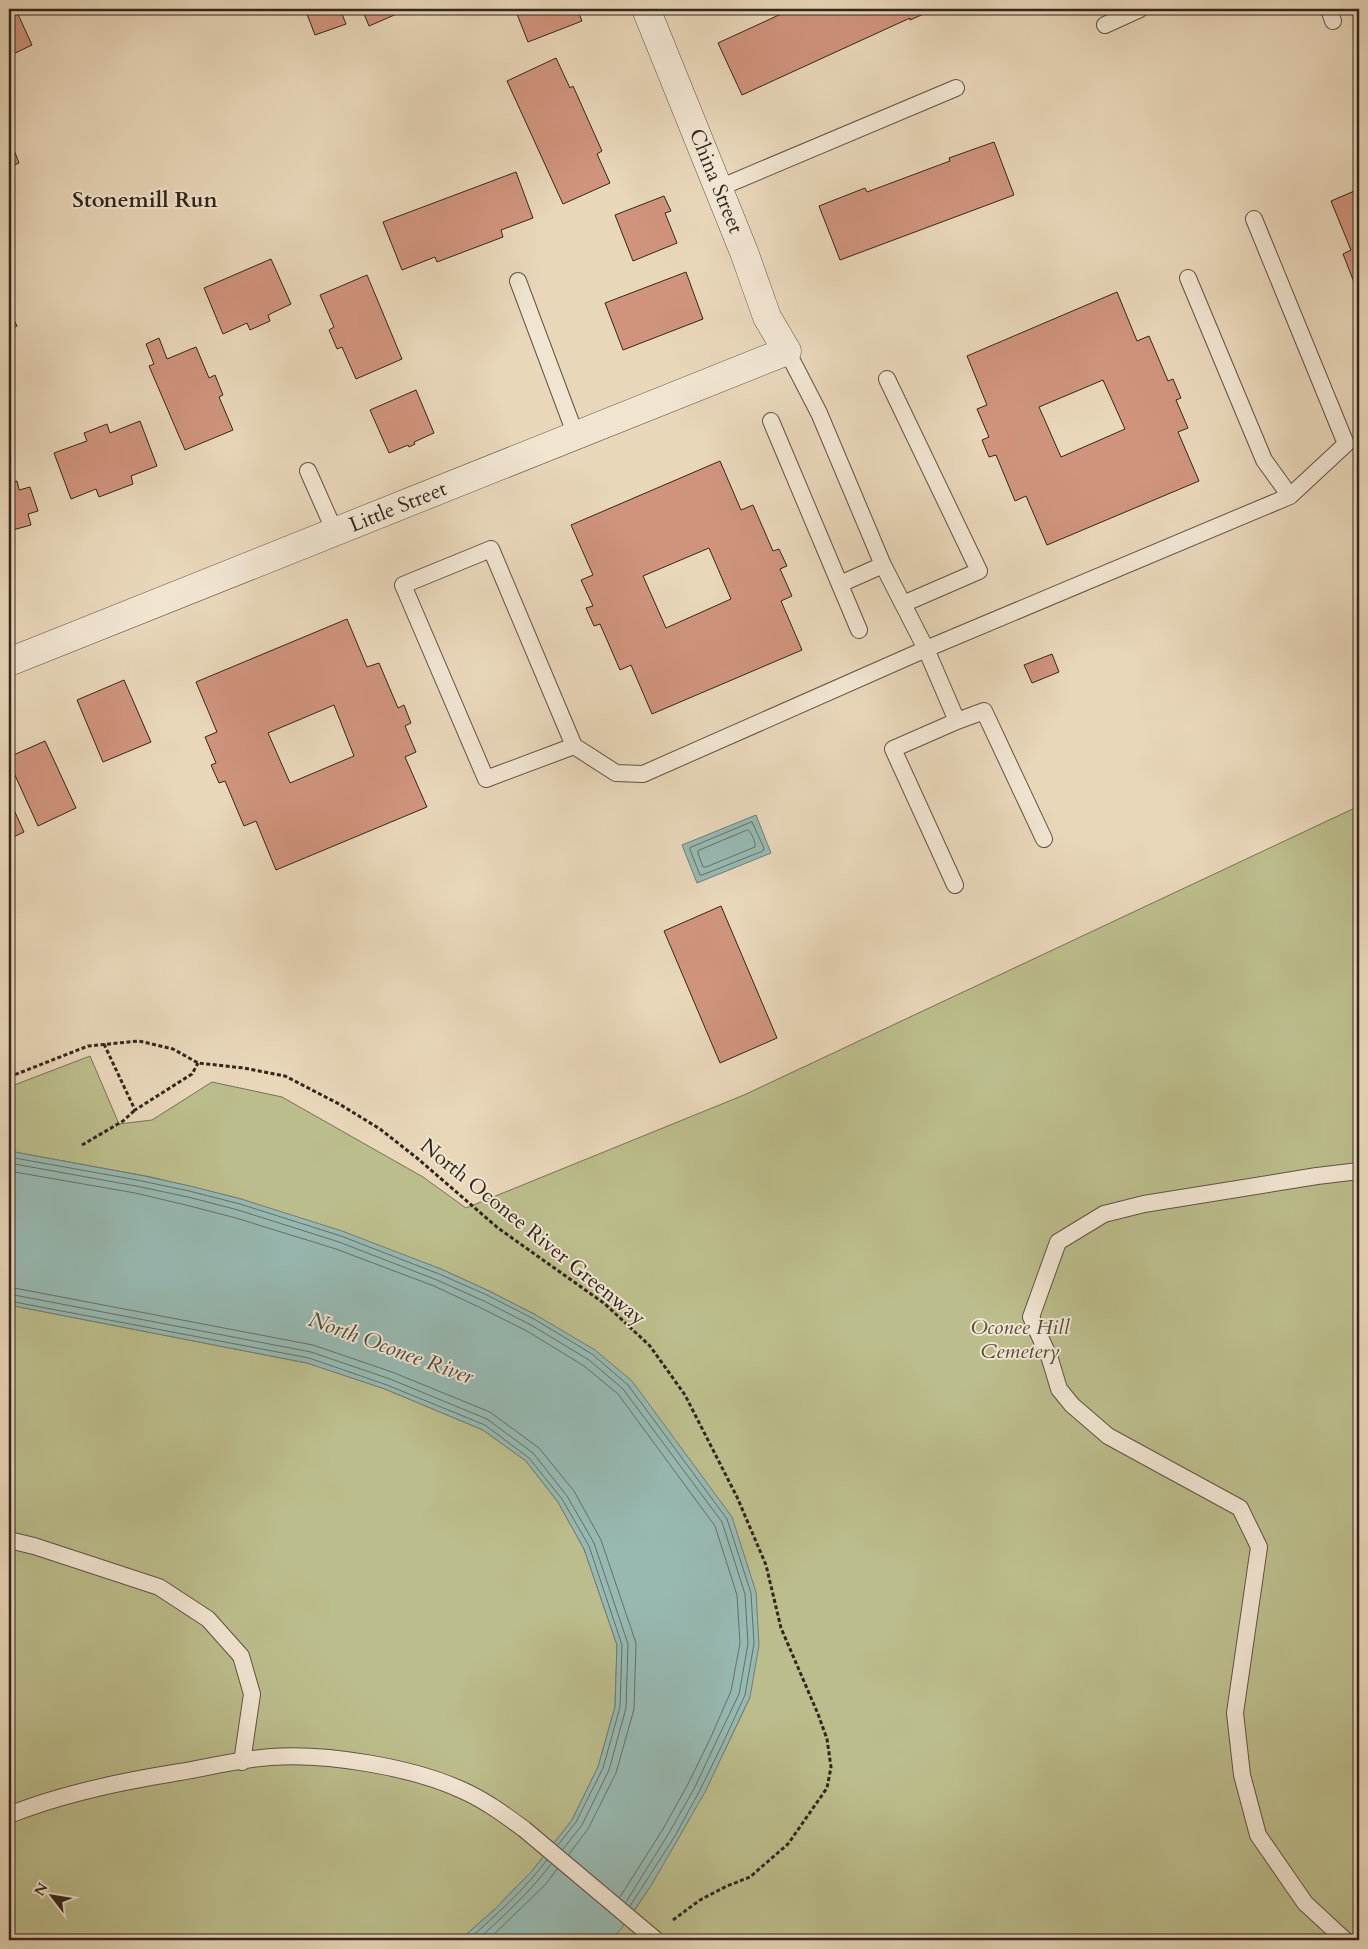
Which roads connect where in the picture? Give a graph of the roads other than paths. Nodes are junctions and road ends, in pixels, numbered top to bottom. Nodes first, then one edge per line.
1 (646, 9) edge
2 (1140, 9) edge
3 (1105, 25) dead end
4 (956, 88) dead end
5 (719, 188) junction
6 (1254, 219) dead end
7 (1188, 278) dead end
8 (518, 281) dead end
9 (787, 351) junction
10 (887, 379) dead end
11 (771, 420) dead end
12 (576, 436) junction
13 (308, 471) dead end
14 (1290, 496) junction
15 (335, 532) junction
16 (883, 565) junction
17 (840, 584) junction
18 (903, 604) junction
19 (860, 630) dead end
20 (926, 649) junction
21 (9, 662) edge
22 (957, 721) junction
23 (574, 746) junction
24 (1044, 839) dead end
25 (955, 885) dead end
26 (1359, 1170) edge
27 (9, 1540) edge
28 (242, 1762) junction
29 (9, 1814) edge
30 (656, 1940) edge
31 (1345, 1940) edge

1 - 5 street, China Street
2 - 3 lane
4 - 5 lane
5 - 9 street, China Street
6 - 14 lane
7 - 14 lane
8 - 12 lane
9 - 12 street, Little Street
9 - 16 lane
10 - 18 lane
11 - 17 lane
12 - 15 street, Little Street
13 - 15 lane
14 - 20 lane
15 - 21 street, Little Street
16 - 17 lane
16 - 18 lane
17 - 19 lane
18 - 20 lane
20 - 22 lane
20 - 23 lane
22 - 24 lane
22 - 25 lane
23 - 23 lane
26 - 31 lane
27 - 28 lane
28 - 29 lane
28 - 30 lane, bridge

